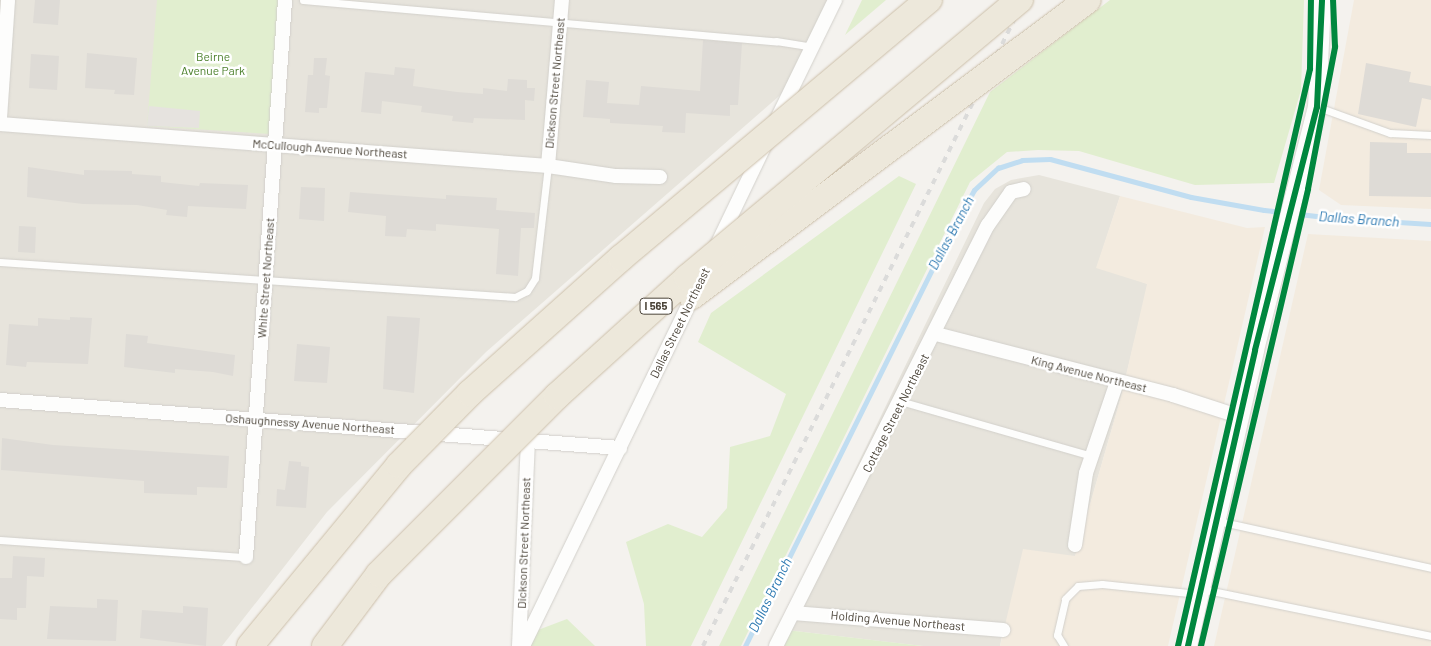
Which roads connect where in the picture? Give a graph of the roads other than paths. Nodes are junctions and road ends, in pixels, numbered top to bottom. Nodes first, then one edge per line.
1 (8, 0) edge
2 (285, 0) edge
3 (303, 0) edge
4 (562, 0) edge
5 (835, 0) edge
6 (929, 0) edge
7 (1020, 0) edge
8 (1087, 0) edge
9 (1322, 0) edge
10 (560, 22) junction
11 (812, 47) junction
12 (1316, 107) junction
13 (0, 118) edge
14 (0, 124) edge
15 (1431, 135) edge
16 (276, 145) junction
17 (548, 166) junction
18 (660, 177) dead end
19 (1024, 189) dead end
20 (0, 262) edge
21 (266, 281) junction
22 (936, 334) junction
23 (1117, 382) junction
24 (557, 396) junction
25 (0, 400) edge
26 (900, 401) junction
27 (1241, 417) junction
28 (257, 420) junction
29 (528, 440) junction
30 (620, 448) junction
31 (1092, 456) junction
32 (1218, 520) junction
33 (0, 540) edge
34 (1075, 545) dead end
35 (246, 557) joint
36 (1431, 568) edge
37 (1202, 589) junction
38 (793, 613) junction
39 (1003, 630) dead end
40 (1431, 636) edge
41 (250, 646) edge
42 (325, 646) edge
43 (519, 646) edge
44 (523, 646) edge
45 (776, 646) edge
46 (1064, 646) edge
47 (1188, 646) edge

1 - 13 street
2 - 16 street, White Street Northeast
3 - 10 lane
4 - 10 street, Dickson Street Northeast
5 - 11 street, Dallas Street Northeast
6 - 41 highway, bridge
7 - 24 highway, I 565, bridge
8 - 24 highway, bridge
9 - 12 street
10 - 11 lane
10 - 17 street, Dickson Street Northeast
11 - 30 street, Dallas Street Northeast
12 - 15 lane
12 - 27 street
14 - 16 street, McCullough Avenue Northeast
16 - 17 street, McCullough Avenue Northeast
16 - 21 street, White Street Northeast
17 - 18 street, McCullough Avenue Northeast
17 - 21 lane
19 - 22 street, Cottage Street Northeast
20 - 21 lane
21 - 28 street, White Street Northeast
22 - 23 street, King Avenue Northeast
22 - 26 street, Cottage Street Northeast
23 - 27 street, King Avenue Northeast
23 - 31 street
24 - 42 highway, I 565, bridge
25 - 28 street, Oshaughnessy Avenue Northeast
26 - 31 lane
26 - 38 street, Cottage Street Northeast
27 - 32 street
28 - 29 street, Oshaughnessy Avenue Northeast
28 - 35 street, White Street Northeast
29 - 30 street, Oshaughnessy Avenue Northeast
29 - 43 street, Dickson Street Northeast
30 - 44 street, Dallas Street Northeast
31 - 34 street
32 - 36 lane
32 - 37 street
33 - 35 lane
37 - 40 lane
37 - 46 lane
37 - 47 street
38 - 39 street, Holding Avenue Northeast
38 - 45 street, Cottage Street Northeast

